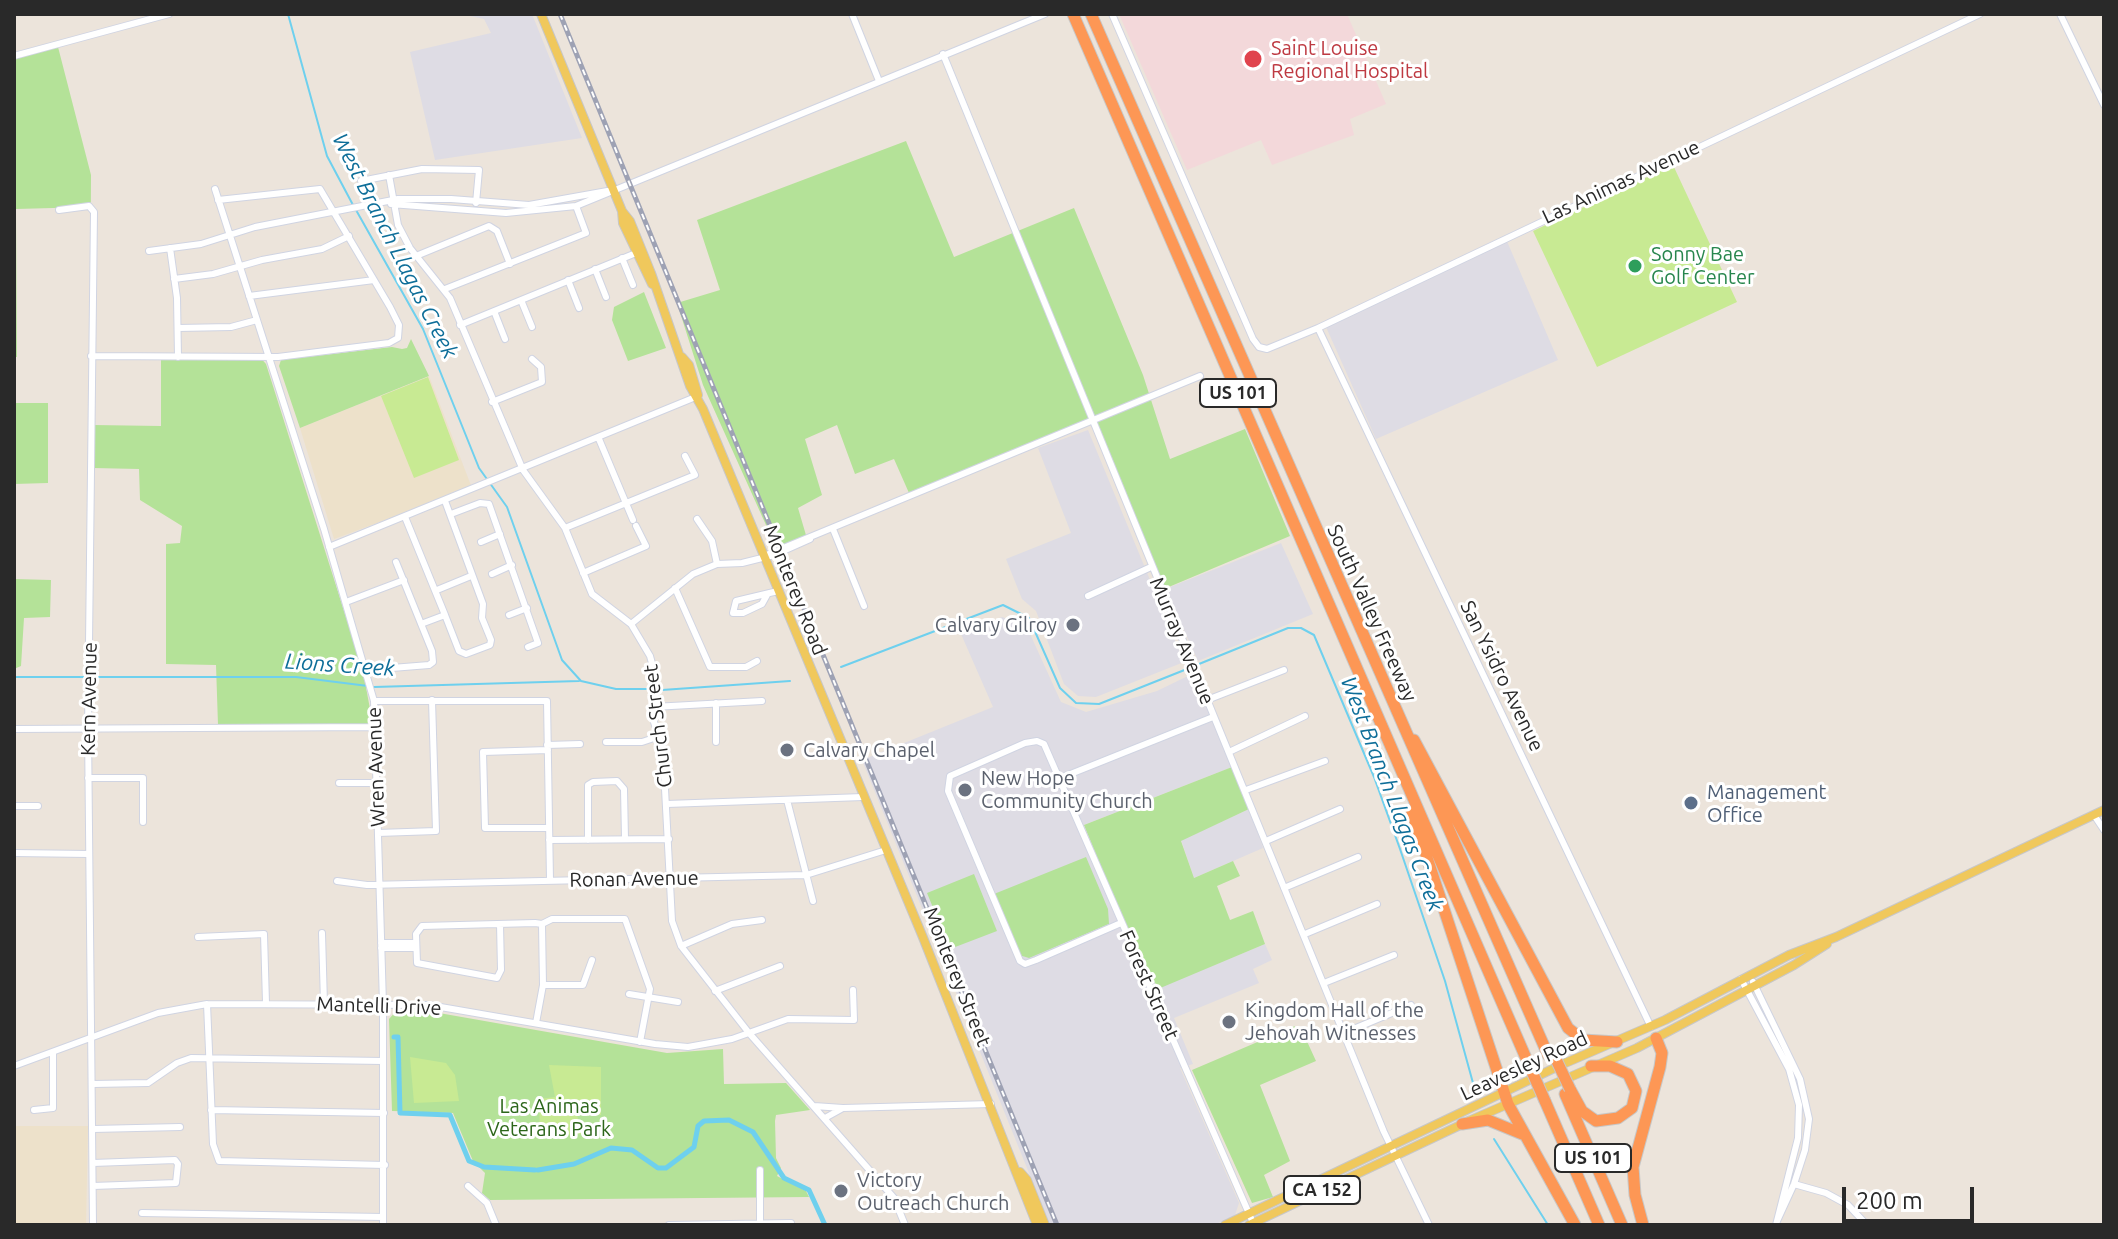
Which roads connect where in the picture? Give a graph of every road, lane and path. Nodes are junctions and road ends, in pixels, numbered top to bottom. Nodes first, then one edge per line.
1 (169, 14) edge
2 (541, 14) edge
3 (852, 14) edge
4 (1045, 14) edge
5 (1073, 14) edge
6 (1091, 14) edge
7 (1112, 14) edge
8 (1980, 14) edge
9 (2060, 14) edge
10 (943, 54) junction
11 (14, 56) edge
12 (879, 81) junction
13 (2104, 105) edge
14 (389, 175) junction
15 (361, 181) dead end
16 (215, 189) dead end
17 (613, 190) junction
18 (218, 200) junction
19 (391, 204) junction
20 (476, 206) junction
21 (576, 206) junction
22 (59, 210) dead end
23 (622, 211) junction
24 (339, 212) junction
25 (229, 235) junction
26 (349, 236) junction
27 (170, 248) junction
28 (149, 251) dead end
29 (636, 253) junction
30 (416, 256) junction
31 (622, 258) junction
32 (510, 264) junction
33 (239, 266) junction
34 (595, 269) junction
35 (174, 279) junction
36 (374, 280) junction
37 (568, 280) junction
38 (633, 285) dead end
39 (652, 285) junction
40 (445, 289) junction
41 (249, 296) junction
42 (606, 297) dead end
43 (521, 300) junction
44 (579, 308) dead end
45 (494, 311) junction
46 (257, 320) junction
47 (460, 325) junction
48 (532, 327) dead end
49 (178, 328) junction
50 (1318, 328) junction
51 (505, 339) dead end
52 (91, 356) junction
53 (178, 357) junction
54 (270, 357) junction
55 (532, 359) dead end
56 (1200, 376) dead end
57 (698, 396) junction
58 (492, 402) junction
59 (1091, 421) junction
60 (599, 439) junction
61 (685, 456) dead end
62 (523, 470) junction
63 (445, 501) junction
64 (626, 504) junction
65 (451, 514) junction
66 (405, 517) junction
67 (697, 519) dead end
68 (565, 528) junction
69 (833, 529) junction
70 (500, 534) junction
71 (481, 542) dead end
72 (329, 547) junction
73 (764, 556) junction
74 (396, 562) dead end
75 (717, 564) junction
76 (512, 565) junction
77 (1151, 567) junction
78 (583, 573) junction
79 (492, 574) dead end
80 (471, 576) junction
81 (404, 580) junction
82 (675, 588) junction
83 (437, 590) junction
84 (778, 591) junction
85 (767, 595) junction
86 (1088, 596) dead end
87 (346, 602) junction
88 (864, 606) dead end
89 (527, 608) junction
90 (445, 615) junction
91 (509, 615) dead end
92 (421, 624) junction
93 (631, 624) junction
94 (528, 647) dead end
95 (757, 661) dead end
96 (367, 670) junction
97 (1284, 670) dead end
98 (432, 700) junction
99 (1207, 700) junction
100 (374, 701) junction
101 (762, 701) dead end
102 (654, 703) junction
103 (716, 703) junction
104 (1392, 706) junction
105 (1305, 716) dead end
106 (1213, 717) junction
107 (376, 727) junction
108 (14, 729) edge
109 (88, 729) junction
110 (657, 737) junction
111 (606, 742) dead end
112 (716, 742) dead end
113 (580, 744) dead end
114 (548, 748) junction
115 (1229, 752) junction
116 (1325, 761) dead end
117 (1402, 773) junction
118 (88, 778) junction
119 (1058, 779) junction
120 (339, 783) dead end
121 (377, 783) junction
122 (1246, 790) junction
123 (863, 797) junction
124 (787, 800) junction
125 (667, 804) junction
126 (14, 806) edge
127 (38, 806) dead end
128 (1340, 809) dead end
129 (2104, 810) edge
130 (2094, 815) junction
131 (143, 822) dead end
132 (549, 828) junction
133 (2104, 830) edge
134 (378, 833) junction
135 (625, 839) junction
136 (669, 839) junction
137 (549, 840) junction
138 (588, 840) junction
139 (1266, 841) junction
140 (886, 850) junction
141 (14, 853) edge
142 (89, 854) junction
143 (1358, 857) dead end
144 (806, 875) junction
145 (670, 879) junction
146 (550, 880) junction
147 (337, 881) dead end
148 (379, 884) junction
149 (1284, 888) junction
150 (813, 901) dead end
151 (1377, 904) dead end
152 (762, 920) dead end
153 (1121, 923) junction
154 (500, 924) junction
155 (542, 924) junction
156 (322, 933) dead end
157 (1305, 934) junction
158 (198, 937) dead end
159 (1836, 937) junction
160 (416, 945) junction
161 (381, 946) junction
162 (681, 946) junction
163 (1394, 955) dead end
164 (592, 960) dead end
165 (780, 966) dead end
166 (1745, 977) junction
167 (1324, 983) junction
168 (543, 985) junction
169 (1751, 987) junction
170 (853, 990) dead end
171 (715, 991) junction
172 (629, 994) dead end
173 (649, 998) junction
174 (678, 1002) dead end
175 (266, 1003) junction
176 (207, 1004) junction
177 (324, 1004) junction
178 (383, 1004) junction
179 (1411, 1005) dead end
180 (536, 1023) junction
181 (1653, 1032) junction
182 (749, 1033) junction
183 (1344, 1033) junction
184 (92, 1038) junction
185 (640, 1042) junction
186 (1617, 1042) junction
187 (53, 1052) junction
188 (210, 1058) junction
189 (383, 1061) junction
190 (14, 1066) edge
191 (1591, 1066) junction
192 (93, 1084) junction
193 (1567, 1090) junction
194 (1506, 1098) junction
195 (991, 1104) junction
196 (814, 1105) junction
197 (843, 1108) junction
198 (34, 1110) dead end
199 (211, 1110) junction
200 (384, 1113) junction
201 (825, 1118) junction
202 (1462, 1124) junction
203 (180, 1127) dead end
204 (93, 1129) junction
205 (1526, 1137) junction
206 (1393, 1151) junction
207 (93, 1163) junction
208 (385, 1165) junction
209 (760, 1170) dead end
210 (1019, 1171) junction
211 (1794, 1184) junction
212 (93, 1186) junction
213 (468, 1186) dead end
214 (142, 1213) dead end
215 (220, 1214) junction
216 (383, 1221) edge
217 (1251, 1222) edge
218 (791, 1223) dead end
219 (1776, 1223) edge
220 (760, 1224) edge
221 (93, 1225) edge
222 (220, 1225) edge
223 (496, 1225) edge
224 (669, 1225) edge
225 (905, 1225) edge
226 (1037, 1225) edge
227 (1045, 1225) edge
228 (1225, 1225) edge
229 (1429, 1225) edge
230 (1575, 1225) edge
231 (1599, 1225) edge
232 (1622, 1225) edge
233 (1643, 1225) edge
234 (1867, 1225) edge

1 - 11 street
2 - 17 main road, Monterey Road
3 - 12 street
4 - 10 street
5 - 117 highway, South Valley Freeway / US 101
6 - 104 highway, South Valley Freeway / US 101
7 - 50 street, Las Animas Avenue
8 - 50 street, Las Animas Avenue
9 - 13 street
10 - 12 street
10 - 59 street, Murray Avenue
12 - 17 street
14 - 15 street
14 - 19 street, Church Street
14 - 20 street
16 - 18 street, Wren Avenue
17 - 20 street
17 - 21 street
17 - 23 main road, Monterey Road
18 - 24 street
18 - 25 street, Wren Avenue
19 - 20 street
19 - 24 street
19 - 30 street, Church Street
20 - 21 street
21 - 32 street
22 - 52 street, Kern Avenue
23 - 29 main road, Monterey Road
23 - 39 main road, Monterey Road
24 - 25 street
24 - 26 street
25 - 27 street
25 - 33 street, Wren Avenue
26 - 33 street
26 - 36 street
27 - 28 street
27 - 35 street
29 - 31 street
29 - 39 main road, Monterey Road
30 - 32 street
30 - 40 street, Church Street
31 - 34 street
31 - 38 street
32 - 40 street
33 - 35 street
33 - 41 street, Wren Avenue
34 - 37 street
34 - 42 street
35 - 49 street
36 - 41 street
36 - 54 street
37 - 43 street
37 - 44 street
39 - 57 main road, Monterey Road
40 - 47 street, Church Street
41 - 46 street, Wren Avenue
43 - 45 street
43 - 48 street
45 - 47 street
45 - 51 street
46 - 49 street
46 - 54 street, Wren Avenue
47 - 58 street, Church Street
49 - 53 street
50 - 181 street, San Ysidro Avenue
52 - 53 street
52 - 109 street, Kern Avenue
53 - 54 street
54 - 72 street, Wren Avenue
55 - 58 street
56 - 59 street
57 - 60 street
57 - 73 main road, Monterey Road
58 - 62 street, Church Street
59 - 69 street
59 - 77 street, Murray Avenue
60 - 62 street
60 - 64 street
61 - 64 street
62 - 63 street
62 - 68 street, Church Street
63 - 65 street
63 - 66 street
64 - 68 street
64 - 78 street
65 - 70 street
65 - 80 street
66 - 72 street
66 - 83 street
67 - 75 street
68 - 78 street, Church Street
69 - 73 street
69 - 88 street
70 - 71 street
70 - 76 street
72 - 87 street, Wren Avenue
73 - 75 street
73 - 84 main road, Monterey Road
74 - 81 street
75 - 82 street
76 - 79 street
76 - 89 street
77 - 86 street
77 - 99 street, Murray Avenue
78 - 93 street, Church Street
80 - 83 street
80 - 90 street
81 - 87 street
81 - 92 street
82 - 93 street
82 - 95 street
83 - 90 street
84 - 85 street
84 - 123 main road, Monterey Road
85 - 85 street
87 - 96 street, Wren Avenue
89 - 91 street
89 - 94 street
90 - 92 street
92 - 96 street
93 - 102 street, Church Street
96 - 100 street, Wren Avenue
97 - 99 street
98 - 100 street
98 - 114 street
98 - 134 street
99 - 106 street, Murray Avenue
100 - 107 street, Wren Avenue
101 - 103 street
102 - 103 street
102 - 110 street, Church Street
103 - 112 street
104 - 186 highway
104 - 193 highway, South Valley Freeway / US 101
105 - 115 street
106 - 115 street, Murray Avenue
106 - 119 street
107 - 109 street
107 - 121 street, Wren Avenue
108 - 109 street
109 - 118 street, Kern Avenue
110 - 111 street
110 - 125 street, Church Street
113 - 114 street
114 - 132 street
114 - 132 street
115 - 122 street, Murray Avenue
116 - 122 street
117 - 194 highway
117 - 231 highway, South Valley Freeway / US 101, bridge
118 - 131 street
118 - 142 street, Kern Avenue
119 - 153 street, Forest Street
119 - 153 street, Forest Street
120 - 121 street
121 - 134 street, Wren Avenue
122 - 139 street, Murray Avenue
123 - 124 street
123 - 140 main road, Monterey Street
124 - 125 street
124 - 144 street
125 - 136 street, Church Street
126 - 127 street
128 - 139 street
129 - 130 main road, Leavesley Road
130 - 133 street
130 - 159 main road, Leavesley Road
132 - 137 street
134 - 148 street, Wren Avenue
135 - 136 street
135 - 138 street
135 - 138 street
136 - 145 street, Church Street
137 - 138 street
137 - 146 street
139 - 149 street, Murray Avenue
140 - 144 street, Ronan Avenue
140 - 195 main road, Monterey Street
141 - 142 street
142 - 184 street, Kern Avenue
143 - 149 street
144 - 145 street, Ronan Avenue
144 - 150 street
145 - 146 street, Ronan Avenue
145 - 162 street, Church Street
146 - 148 street, Ronan Avenue
147 - 148 street, Ronan Avenue
148 - 161 street, Wren Avenue
149 - 157 street, Murray Avenue
151 - 157 street
152 - 162 street
153 - 217 street, Forest Street
154 - 155 street
154 - 160 street
154 - 160 street
155 - 168 street
155 - 173 street
156 - 177 street
157 - 167 street, Murray Avenue
158 - 175 street
159 - 166 main road, Leavesley Road
159 - 169 main road, Leavesley Road
160 - 161 street
161 - 178 street, Wren Avenue
162 - 171 street, Church Street
163 - 167 street
164 - 168 street
165 - 171 street
166 - 169 street
166 - 181 main road, Leavesley Road
167 - 183 street, Murray Avenue
168 - 180 street
169 - 181 main road, Leavesley Road
169 - 211 street
169 - 219 street
170 - 182 street, Mantelli Drive
171 - 182 street, Church Street
172 - 173 street
173 - 174 street
173 - 185 street
175 - 176 street, Mantelli Drive
175 - 177 street, Mantelli Drive
176 - 184 street, Mantelli Drive
176 - 188 street
177 - 178 street, Mantelli Drive
178 - 180 street, Mantelli Drive
178 - 189 street, Wren Avenue
179 - 183 street
180 - 185 street, Mantelli Drive
181 - 186 main road, Leavesley Road / CA 152
181 - 191 main road, Leavesley Road
181 - 233 highway
182 - 185 street, Mantelli Drive
182 - 196 street, Church Street
183 - 206 street, Murray Avenue
184 - 187 street, Mantelli Drive
184 - 192 street, Kern Avenue
186 - 194 main road, Leavesley Road / CA 152
187 - 190 street, Mantelli Drive
187 - 198 street
188 - 189 street
188 - 192 street
188 - 199 street
189 - 200 street, Wren Avenue
191 - 193 highway
191 - 194 main road, Leavesley Road
192 - 204 street, Kern Avenue
193 - 232 highway, South Valley Freeway / US 101
194 - 202 main road, Leavesley Road
194 - 205 highway
194 - 206 main road, Leavesley Road / CA 152
195 - 197 street
195 - 210 main road, Monterey Street
196 - 197 street
196 - 201 street, Church Street
197 - 201 street
199 - 200 street
199 - 208 street
200 - 208 street, Wren Avenue
201 - 225 street, Church Street
202 - 205 highway, CA 152
202 - 206 main road, Leavesley Road / CA 152
203 - 204 street
204 - 207 street, Kern Avenue
205 - 230 highway
206 - 217 main road, Leavesley Road / CA 152
206 - 229 street, Murray Avenue
207 - 212 street, Kern Avenue
207 - 212 street
208 - 216 street, Wren Avenue
209 - 220 street
210 - 226 main road, Monterey Street
210 - 227 main road, Monterey Street
211 - 219 street
211 - 234 street
212 - 221 street, Kern Avenue
213 - 223 street
214 - 215 street
215 - 216 street
215 - 222 street
217 - 228 main road, Leavesley Road / CA 152
218 - 220 street
220 - 224 street

